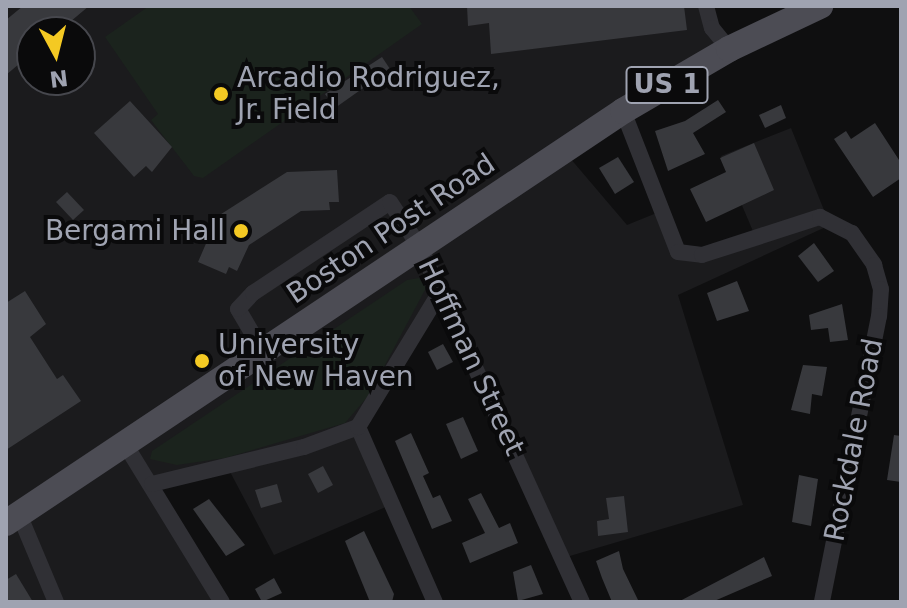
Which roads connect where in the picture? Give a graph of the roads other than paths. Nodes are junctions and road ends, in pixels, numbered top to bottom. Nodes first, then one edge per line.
1 (706, 6) edge
2 (820, 6) edge
3 (729, 49) junction
4 (623, 111) junction
5 (421, 249) junction
6 (440, 292) junction
7 (264, 353) junction
8 (358, 427) junction
9 (125, 444) junction
10 (152, 484) junction
11 (12, 518) edge
12 (822, 598) edge
13 (56, 602) edge
14 (222, 602) edge
15 (435, 602) edge
16 (582, 602) edge
17 (805, 602) edge

1 - 3 street
2 - 3 main road, Boston Post Road / US 1
3 - 4 main road, Boston Post Road / US 1
4 - 5 main road, Boston Post Road / US 1
4 - 12 street, Rockdale Road
5 - 6 street, Hoffman Street
5 - 7 main road, Boston Post Road / US 1
5 - 7 street, Hoffman Street
6 - 8 street
6 - 16 street, Hoffman Street
7 - 9 main road, Boston Post Road / US 1
8 - 10 street
8 - 15 street
9 - 10 street
9 - 11 main road, Boston Post Road / US 1
10 - 14 street
11 - 13 street
12 - 17 street

